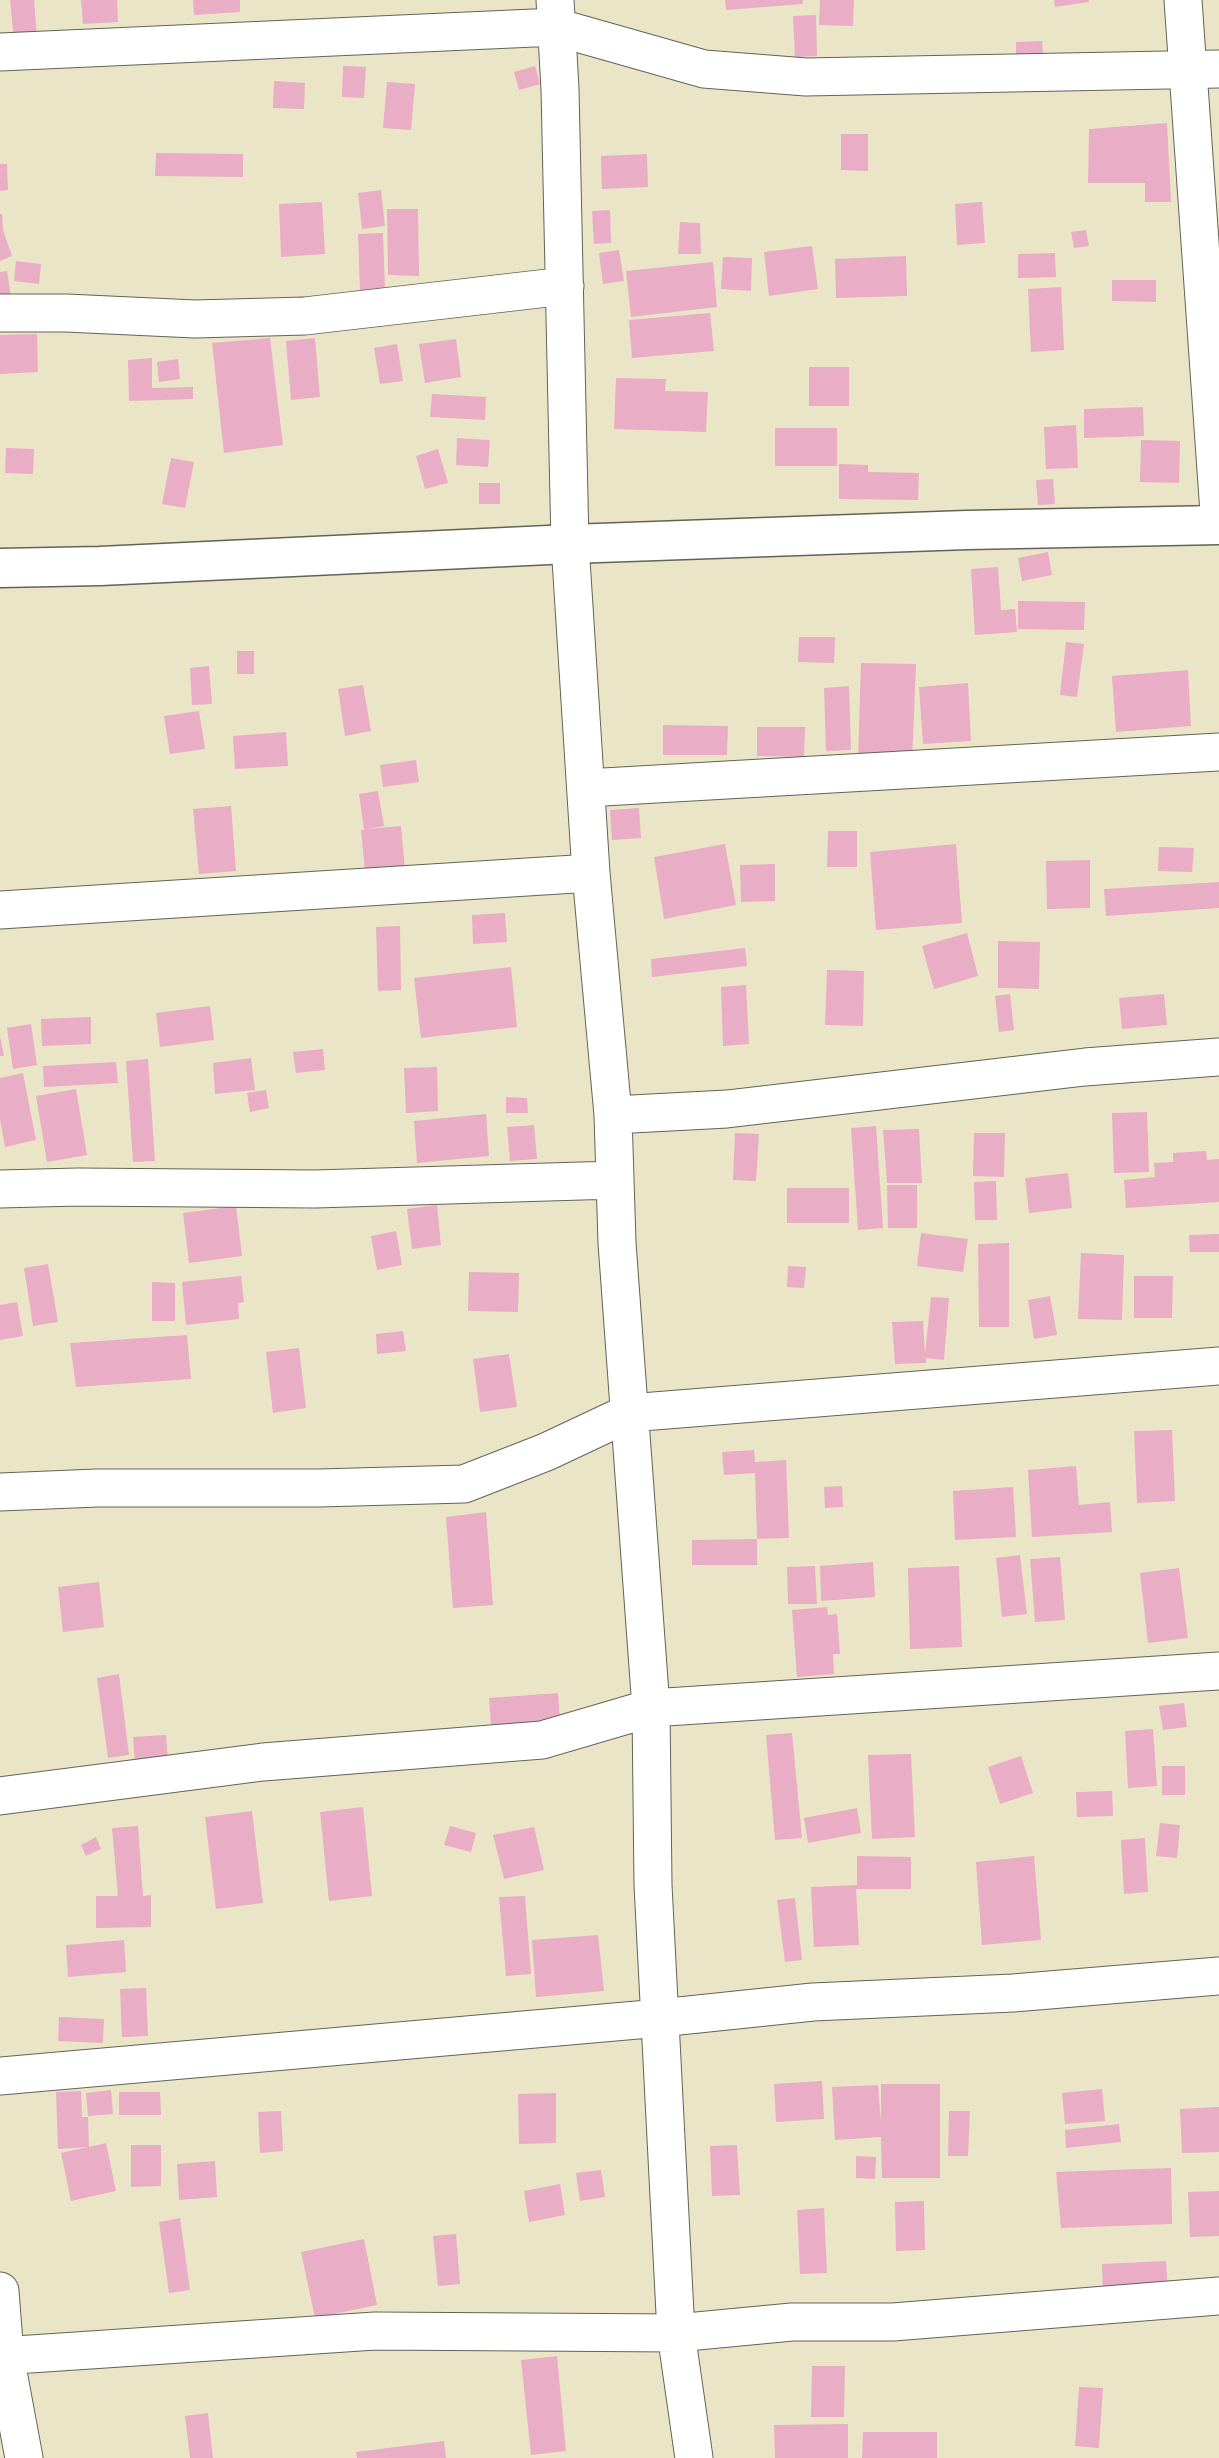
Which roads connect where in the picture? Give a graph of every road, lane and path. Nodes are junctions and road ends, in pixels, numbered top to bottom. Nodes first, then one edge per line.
1 (1183, 0) edge
2 (555, 13) edge
3 (0, 52) edge
4 (1203, 70) edge
5 (565, 286) junction
6 (0, 313) edge
7 (1219, 513) edge
8 (1219, 525) edge
9 (570, 544) junction
10 (0, 568) edge
11 (1219, 752) edge
12 (586, 788) junction
13 (591, 873) junction
14 (0, 910) edge
15 (1219, 1057) edge
16 (613, 1115) junction
17 (615, 1180) junction
18 (0, 1189) edge
19 (1219, 1366) edge
20 (629, 1413) junction
21 (0, 1492) edge
22 (1219, 1671) edge
23 (651, 1708) junction
24 (0, 1796) edge
25 (1219, 1976) edge
26 (660, 2018) junction
27 (0, 2076) edge
28 (0, 2291) edge
29 (1219, 2296) edge
30 (677, 2333) junction
31 (2, 2356) edge
32 (24, 2458) edge
33 (694, 2458) edge

1 - 4 street
2 - 3 street
2 - 4 street
2 - 5 street
4 - 7 street
5 - 6 street
5 - 9 street
8 - 9 street
9 - 10 street
9 - 12 street
11 - 12 street
12 - 13 street
13 - 14 street
13 - 16 street
15 - 16 street
16 - 17 street
17 - 18 street
17 - 20 street
19 - 20 street
20 - 21 street
20 - 23 street
22 - 23 street
23 - 24 street
23 - 26 street
25 - 26 street
26 - 27 street
26 - 30 street
28 - 31 street
29 - 30 street
30 - 31 street
30 - 33 street
31 - 32 street

